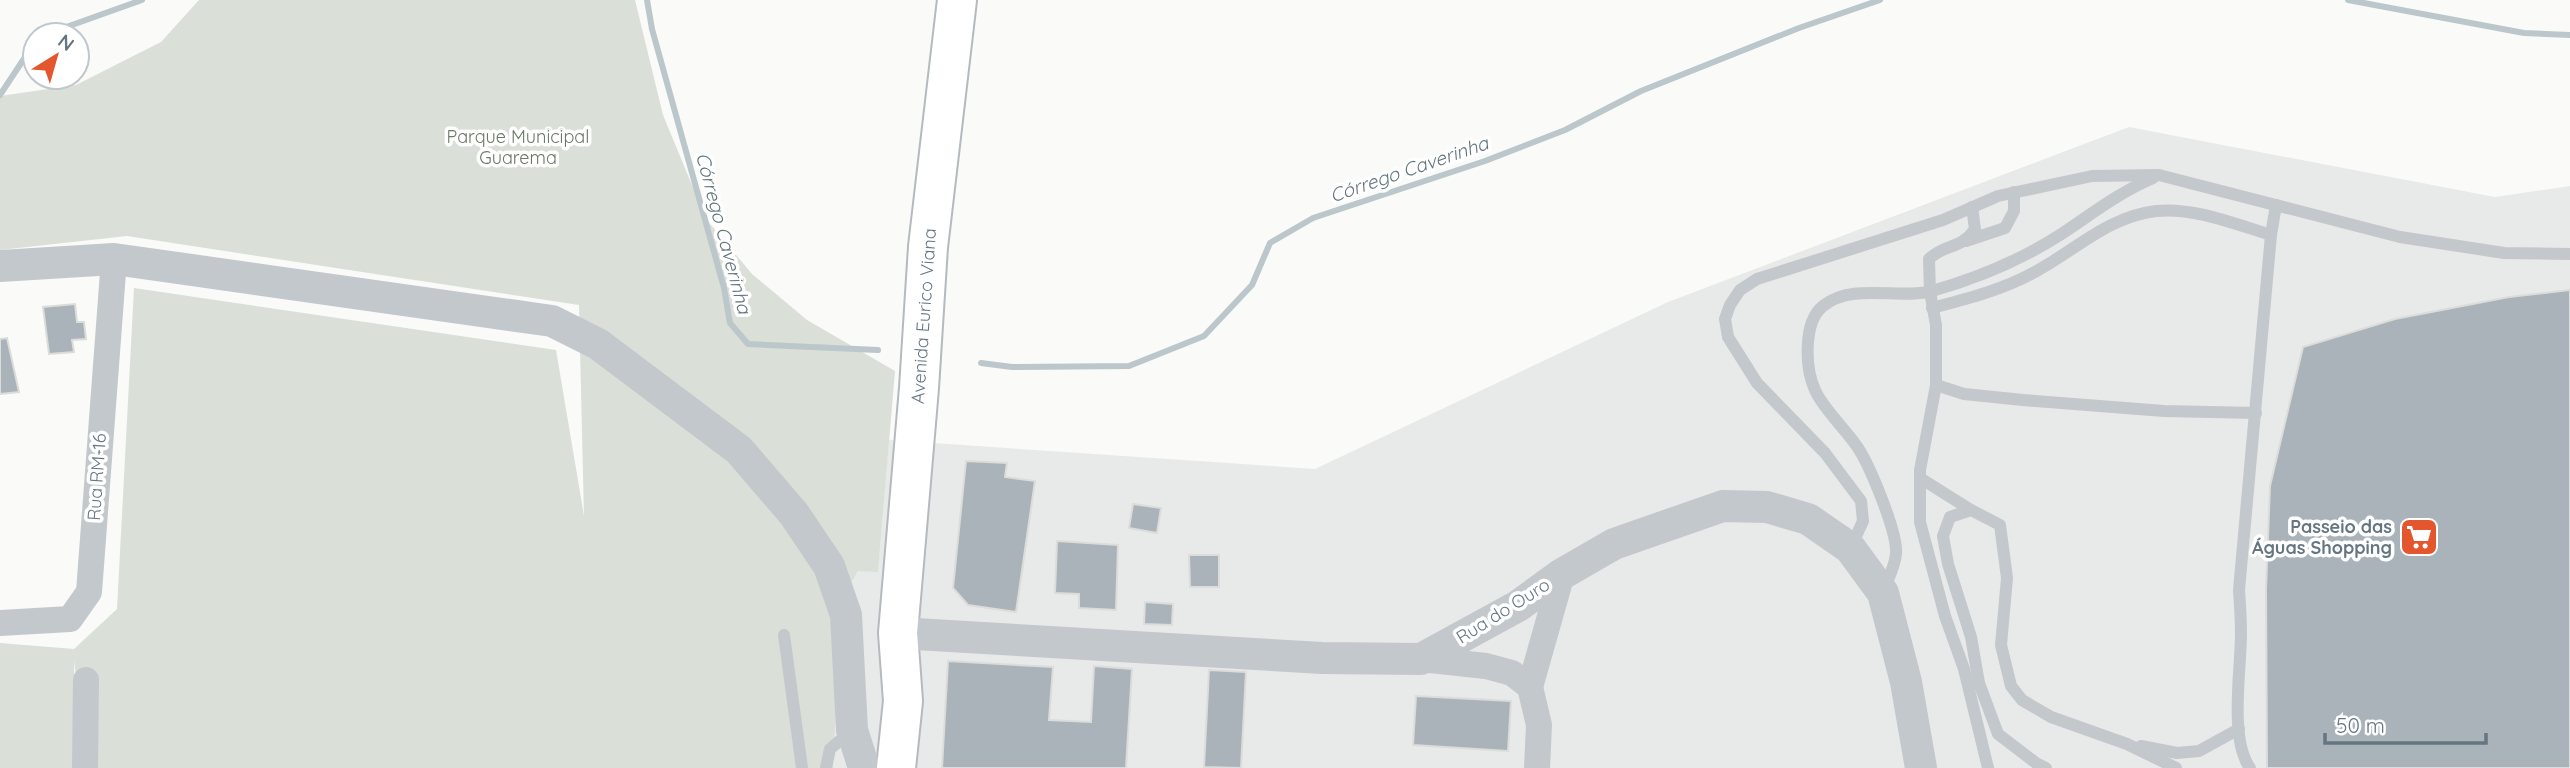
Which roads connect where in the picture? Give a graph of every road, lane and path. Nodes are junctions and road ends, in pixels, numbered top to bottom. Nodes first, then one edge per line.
1 (957, 0) edge
2 (2160, 176) junction
3 (2014, 192) junction
4 (2276, 205) junction
5 (1972, 207) junction
6 (2271, 235) junction
7 (1966, 241) junction
8 (2570, 254) edge
9 (114, 259) junction
10 (0, 266) edge
11 (1930, 292) junction
12 (1932, 308) junction
13 (1936, 385) junction
14 (2256, 413) junction
15 (1920, 478) junction
16 (1971, 510) junction
17 (1850, 548) junction
18 (1562, 573) junction
19 (1883, 593) junction
20 (0, 623) edge
21 (898, 633) junction
22 (784, 635) dead end
23 (1421, 659) junction
24 (86, 680) dead end
25 (1530, 687) junction
26 (2239, 729) junction
27 (852, 730) junction
28 (1998, 734) junction
29 (1980, 742) junction
30 (2126, 744) junction
31 (2039, 766) edge
32 (85, 768) edge
33 (802, 768) edge
34 (827, 768) edge
35 (864, 768) edge
36 (870, 768) edge
37 (896, 768) edge
38 (1537, 768) edge
39 (1921, 768) edge
40 (1988, 768) edge
41 (2176, 768) edge
42 (2250, 768) edge

1 - 21 main road, Avenida Eurico Viana
2 - 3 lane
2 - 4 lane
2 - 11 lane
3 - 5 lane
3 - 7 lane
4 - 6 lane
4 - 8 lane
5 - 7 lane
5 - 17 lane
6 - 12 lane
6 - 14 lane
7 - 11 lane
9 - 10 street
9 - 20 street, Rua RM-16
9 - 27 street
11 - 12 lane
11 - 19 lane
12 - 13 lane
13 - 14 lane
13 - 15 lane
14 - 26 lane
15 - 16 lane
15 - 29 lane
16 - 28 lane
16 - 30 lane
17 - 18 street, Rua do Ouro
17 - 19 street, Rua do Ouro
18 - 23 street, Rua do Ouro
18 - 25 street
19 - 39 street, Rua do Ouro
21 - 23 street, Rua do Ouro
21 - 36 main road, Avenida Eurico Viana
21 - 37 main road, Avenida Eurico Viana
22 - 33 lane
23 - 25 street
24 - 32 street
25 - 38 street
26 - 30 lane
26 - 42 lane
27 - 34 lane
27 - 35 street
28 - 29 lane
28 - 31 lane
29 - 40 lane
30 - 41 lane

